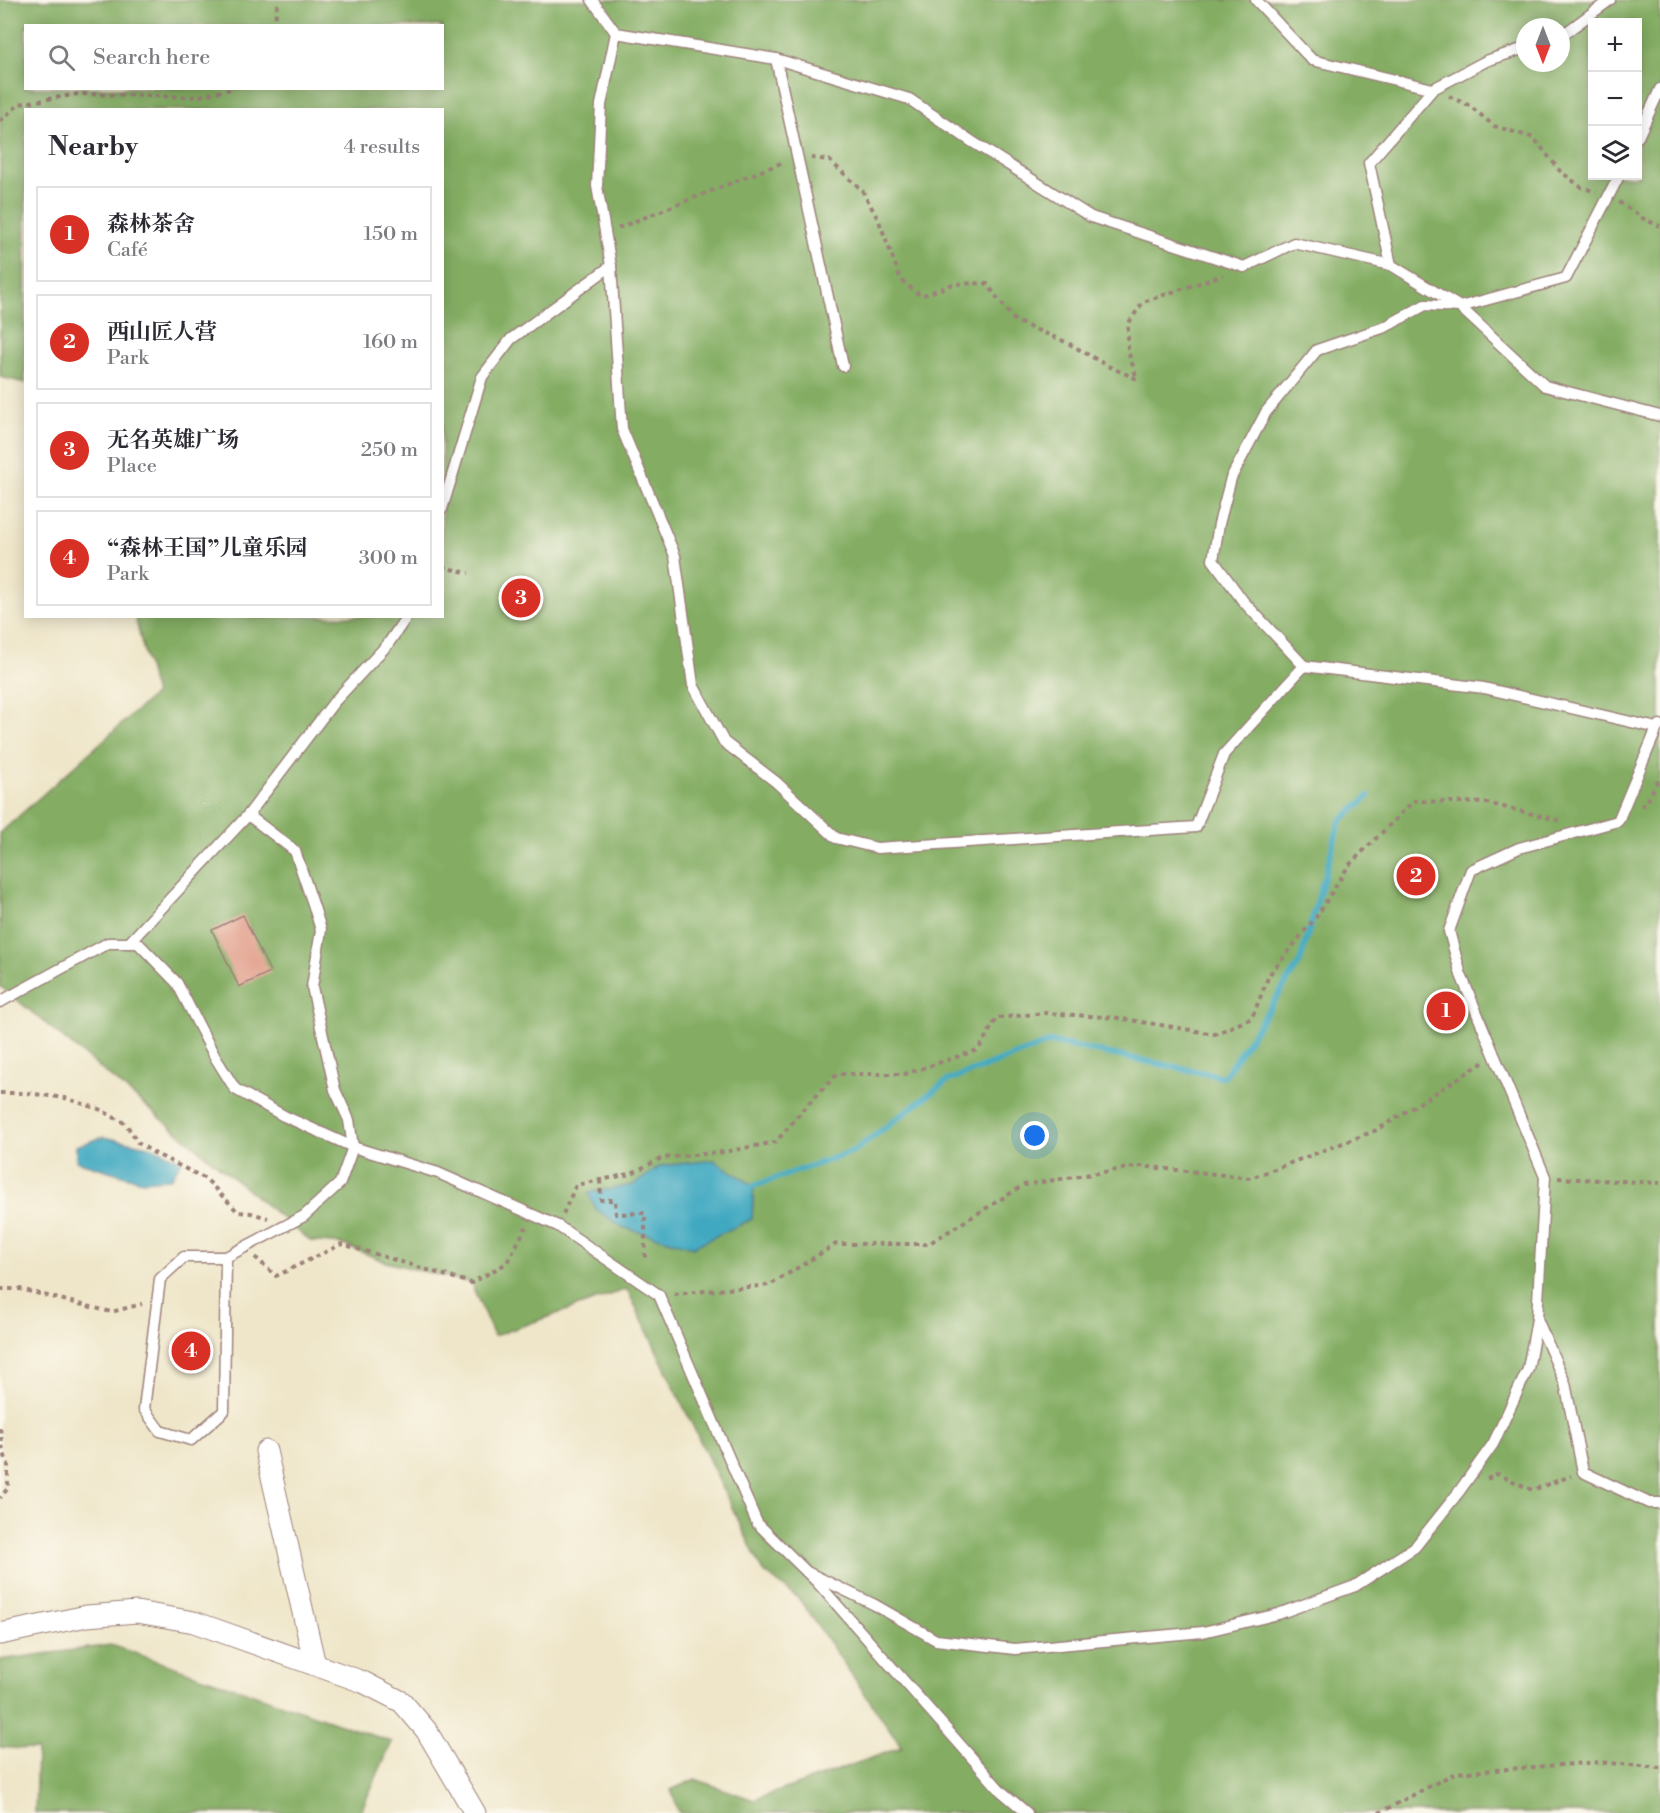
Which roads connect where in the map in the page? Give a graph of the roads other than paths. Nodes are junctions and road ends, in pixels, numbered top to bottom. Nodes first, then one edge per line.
1 (592, 0) edge
2 (1256, 0) edge
3 (1610, 0) edge
4 (1570, 29) edge
5 (616, 33) junction
6 (1516, 51) edge
7 (776, 59) junction
8 (1660, 88) edge
9 (1433, 89) junction
10 (1642, 128) edge
11 (1617, 180) edge
12 (1391, 265) junction
13 (611, 266) junction
14 (1460, 307) junction
15 (843, 366) dead end
16 (1660, 416) edge
17 (444, 502) edge
18 (406, 618) edge
19 (1304, 666) junction
20 (1659, 726) edge
21 (248, 815) junction
22 (129, 943) junction
23 (0, 1002) edge
24 (353, 1147) junction
25 (226, 1257) junction
26 (1537, 1319) junction
27 (266, 1451) dead end
28 (1660, 1503) edge
29 (807, 1572) junction
30 (0, 1634) edge
31 (315, 1665) junction
32 (475, 1813) edge
33 (1027, 1813) edge

1 - 5 lane
2 - 9 lane
3 - 4 lane
5 - 7 lane
5 - 13 lane
6 - 9 lane
7 - 12 lane
7 - 15 lane
8 - 10 lane
9 - 12 lane
11 - 14 lane
12 - 14 lane
13 - 17 lane
13 - 19 lane
14 - 16 lane
14 - 19 lane
18 - 21 lane
19 - 20 lane
20 - 26 lane
21 - 22 lane
21 - 24 lane
22 - 23 lane
22 - 24 lane
24 - 25 lane
24 - 29 lane
25 - 25 lane
26 - 28 lane
26 - 29 lane
27 - 31 street
29 - 33 lane
30 - 31 street
31 - 32 street

